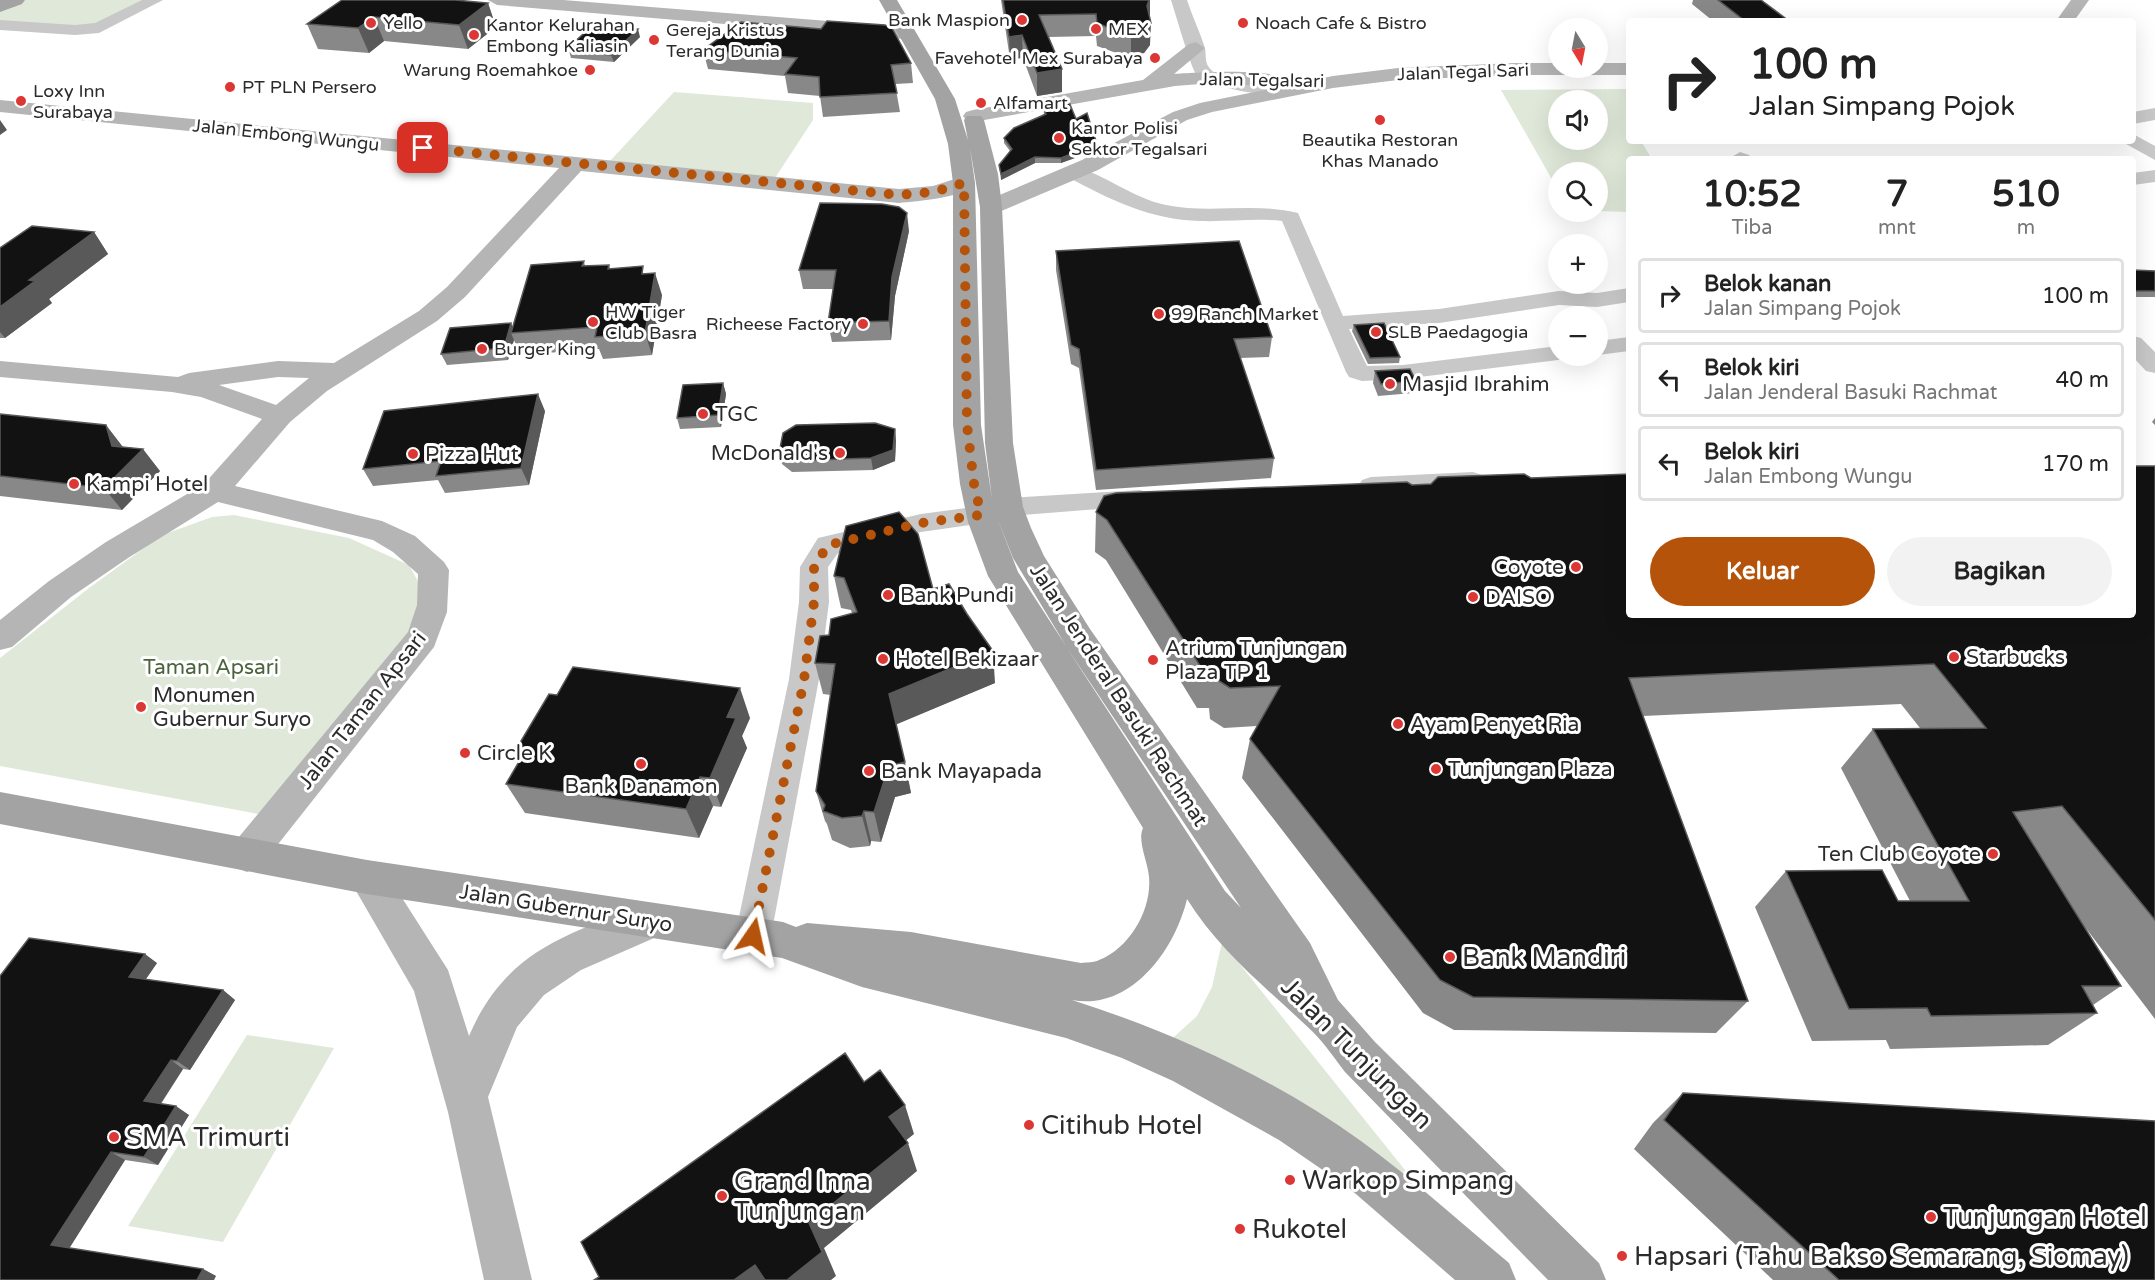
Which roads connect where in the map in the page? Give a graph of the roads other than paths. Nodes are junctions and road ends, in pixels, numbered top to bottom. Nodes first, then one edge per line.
1 (16, 0) edge
2 (155, 0) edge
3 (497, 0) edge
4 (888, 0) edge
5 (902, 0) edge
6 (1179, 0) edge
7 (2080, 0) edge
8 (0, 7) edge
9 (2067, 18) edge
10 (0, 25) edge
11 (904, 33) junction
12 (1196, 48) junction
13 (1626, 69) edge
14 (1214, 74) junction
15 (1333, 82) junction
16 (1144, 85) junction
17 (0, 106) edge
18 (1201, 109) junction
19 (2155, 114) edge
20 (972, 116) junction
21 (2136, 117) edge
22 (2136, 142) edge
23 (2155, 154) edge
24 (577, 162) junction
25 (1073, 172) junction
26 (2155, 176) edge
27 (2136, 178) edge
28 (964, 183) junction
29 (991, 207) junction
30 (1626, 295) edge
31 (1335, 323) junction
32 (1626, 344) edge
33 (2136, 346) edge
34 (1608, 347) edge
35 (1548, 354) edge
36 (2155, 366) edge
37 (0, 369) edge
38 (339, 371) junction
39 (172, 384) junction
40 (280, 416) junction
41 (1502, 480) edge
42 (1350, 487) edge
43 (214, 491) junction
44 (1161, 498) edge
45 (994, 511) junction
46 (0, 638) edge
47 (0, 808) edge
48 (1151, 810) junction
49 (248, 855) junction
50 (368, 877) junction
51 (647, 922) junction
52 (768, 938) junction
53 (1330, 1020) junction
54 (466, 1097) junction
55 (508, 1280) edge
56 (1492, 1280) edge
57 (1582, 1280) edge

1 - 8 main road
2 - 10 street
3 - 11 street
4 - 11 main road, Jalan Jenderal Basuki Rachmat
5 - 20 main road, Jalan Jenderal Basuki Rachmat
6 - 12 street
7 - 9 street
11 - 28 main road, Jalan Jenderal Basuki Rachmat
12 - 14 street
12 - 16 street
13 - 15 street, Jalan Tegal Sari
14 - 15 street, Jalan Tegalsari
14 - 15 street
14 - 16 street, Jalan Tegalsari
14 - 18 street
15 - 18 street, Jalan Tegalsari
16 - 18 street
16 - 20 street, Jalan Tegalsari
17 - 24 street, Jalan Embong Wungu
18 - 25 street, Jalan Tegalsari
19 - 21 street
20 - 29 main road, Jalan Jenderal Basuki Rachmat
22 - 23 street
24 - 28 street, Jalan Embong Wungu
24 - 38 street
25 - 29 street, Jalan Tegalsari
25 - 31 street
26 - 27 street
28 - 45 main road, Jalan Jenderal Basuki Rachmat
29 - 45 main road, Jalan Jenderal Basuki Rachmat
30 - 31 street
31 - 35 street
32 - 34 street
33 - 36 street
37 - 39 street
38 - 39 street
38 - 40 street
39 - 40 street
40 - 43 street
41 - 42 street
43 - 46 street
43 - 49 street, Jalan Taman Apsari
44 - 45 street
45 - 48 main road, Jalan Jenderal Basuki Rachmat
45 - 52 street
45 - 53 main road, Jalan Jenderal Basuki Rachmat
47 - 49 main road, Jalan Gubernur Suryo
48 - 52 main road
48 - 53 main road, Jalan Tunjungan
49 - 50 main road, Jalan Gubernur Suryo
50 - 51 main road, Jalan Gubernur Suryo
50 - 54 street
51 - 52 main road, Jalan Gubernur Suryo
51 - 54 street
52 - 56 main road, Jalan Gubernur Suryo
53 - 57 main road, Jalan Tunjungan
54 - 55 street

